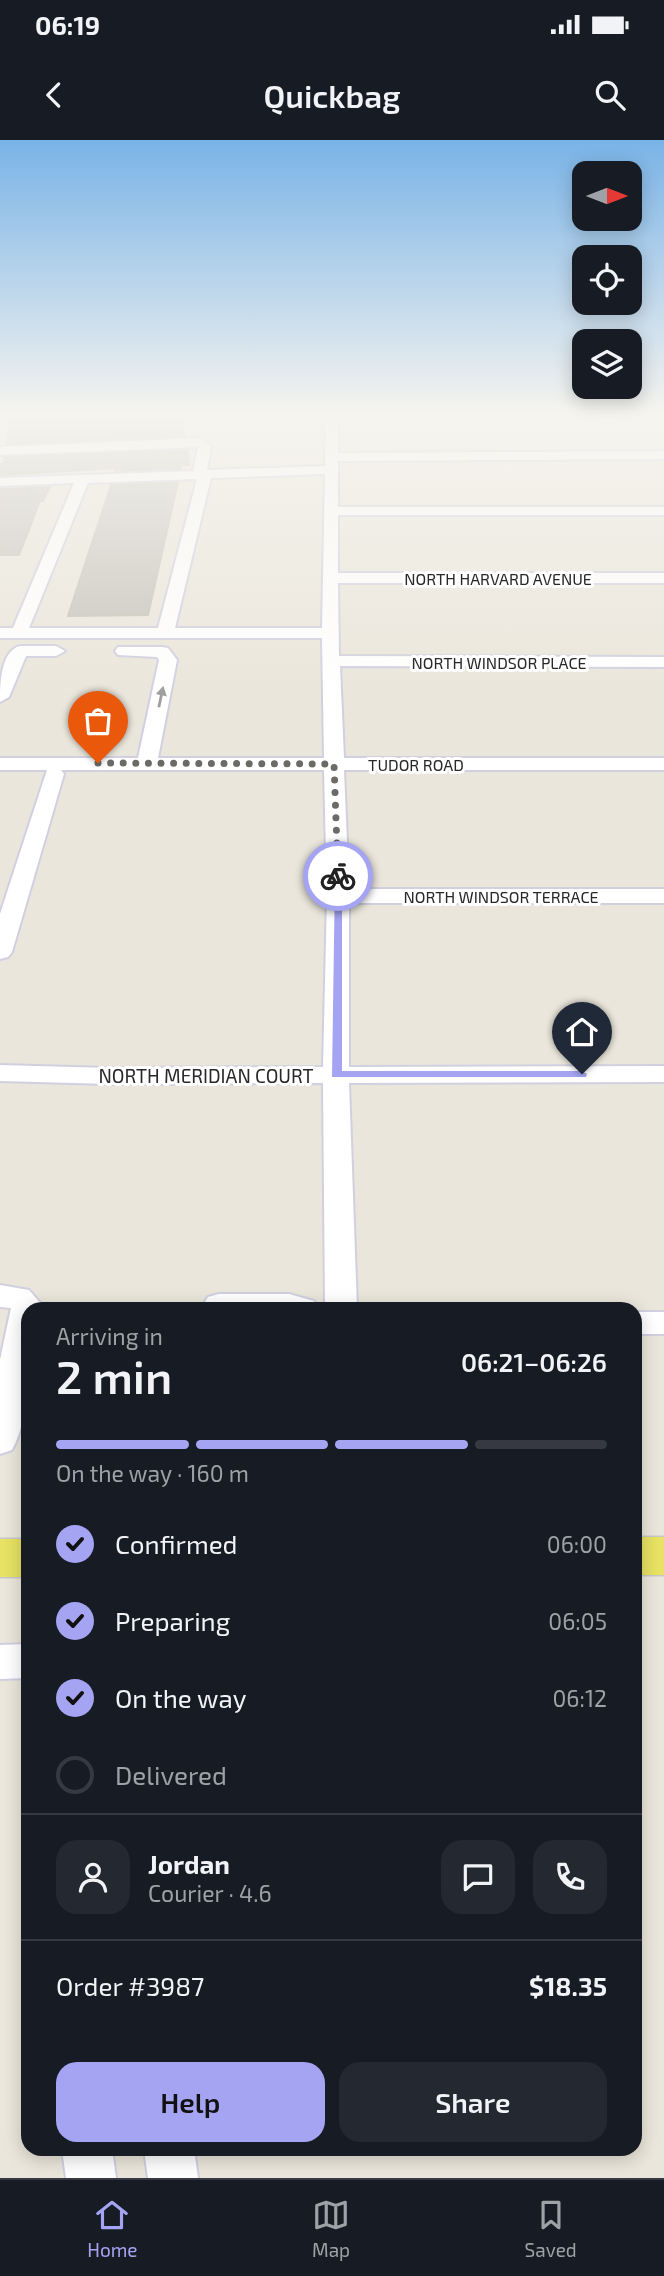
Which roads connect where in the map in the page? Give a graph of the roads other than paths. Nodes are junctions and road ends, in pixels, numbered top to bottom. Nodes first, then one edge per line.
1 (72, 508) edge
2 (194, 508) edge
3 (332, 511) joint
4 (664, 511) edge
5 (332, 578) junction
6 (664, 578) edge
7 (0, 633) edge
8 (165, 633) junction
9 (330, 633) junction
10 (23, 639) junction
11 (0, 652) edge
12 (333, 661) junction
13 (664, 662) edge
14 (0, 697) edge
15 (156, 763) junction
16 (0, 764) edge
17 (334, 764) junction
18 (664, 764) edge
19 (54, 774) dead end
20 (338, 896) junction
21 (664, 896) edge
22 (0, 952) edge
23 (0, 1073) edge
24 (664, 1074) edge
25 (336, 1075) junction
26 (0, 1296) edge
27 (24, 1302) edge
28 (341, 1302) edge
29 (642, 1323) edge
30 (664, 1323) edge
31 (21, 1336) edge
32 (0, 1441) edge
33 (642, 1556) edge
34 (664, 1556) edge
35 (0, 1558) edge
36 (21, 1558) edge
37 (21, 1661) edge
38 (0, 1662) edge
39 (88, 2156) edge
40 (170, 2156) edge
41 (91, 2178) edge
42 (173, 2178) edge

1 - 10 street
2 - 8 street
3 - 4 street
3 - 5 street
5 - 6 street, NORTH HARVARD AVENUE
5 - 9 street
7 - 10 street
8 - 9 street
8 - 10 street
9 - 12 street
10 - 11 street
10 - 14 street
15 -> 10 street
12 - 13 street, NORTH WINDSOR PLACE
12 - 17 street
15 - 16 street, TUDOR ROAD
15 - 17 street, TUDOR ROAD
17 - 18 street, TUDOR ROAD
17 - 20 street
19 - 22 street
20 - 21 street, NORTH WINDSOR TERRACE
20 - 25 street
23 - 25 street, NORTH MERIDIAN COURT
24 - 25 street, NORTH MERIDIAN COURT
25 - 28 street
26 - 27 street
29 - 30 street
31 - 32 street
33 - 34 main road
35 - 36 main road
37 - 38 street
39 - 41 street
40 - 42 street

